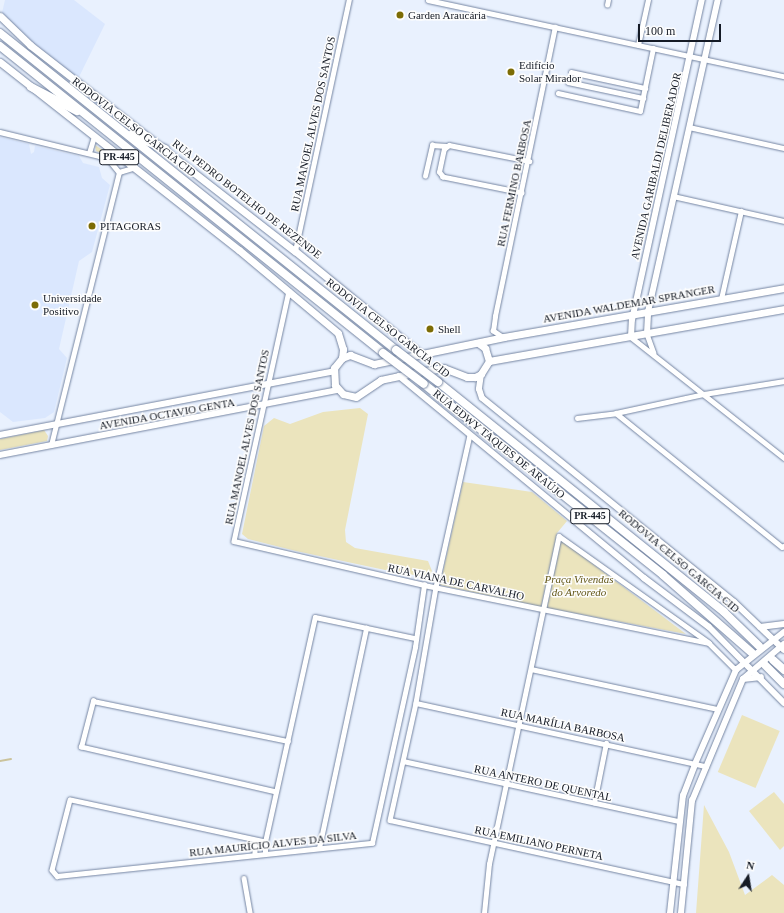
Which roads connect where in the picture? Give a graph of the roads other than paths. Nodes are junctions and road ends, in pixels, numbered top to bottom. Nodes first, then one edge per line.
1 (349, 0) edge
2 (428, 0) edge
3 (648, 0) edge
4 (702, 0) edge
5 (718, 0) edge
6 (0, 16) edge
7 (555, 27) junction
8 (0, 33) edge
9 (638, 45) junction
10 (0, 46) edge
11 (653, 48) junction
12 (691, 55) junction
13 (704, 58) junction
14 (0, 62) edge
15 (571, 72) dead end
16 (784, 76) edge
17 (568, 82) dead end
18 (31, 87) junction
19 (645, 88) junction
20 (558, 93) dead end
21 (643, 98) junction
22 (95, 120) junction
23 (689, 127) junction
24 (0, 132) edge
25 (122, 132) junction
26 (94, 137) junction
27 (446, 146) junction
28 (165, 148) junction
29 (784, 148) edge
30 (89, 153) junction
31 (529, 161) junction
32 (133, 168) junction
33 (119, 172) junction
34 (425, 176) dead end
35 (522, 193) junction
36 (673, 196) junction
37 (741, 211) junction
38 (784, 221) edge
39 (295, 251) junction
40 (784, 288) edge
41 (289, 291) junction
42 (721, 299) junction
43 (784, 309) edge
44 (648, 312) junction
45 (633, 315) junction
46 (647, 334) junction
47 (504, 337) junction
48 (632, 337) junction
49 (478, 343) junction
50 (422, 355) junction
51 (656, 356) junction
52 (342, 358) junction
53 (489, 361) junction
54 (334, 371) junction
55 (481, 374) junction
56 (399, 376) junction
57 (784, 381) edge
58 (268, 385) junction
59 (338, 390) junction
60 (704, 394) junction
61 (263, 407) junction
62 (616, 413) junction
63 (577, 418) dead end
64 (56, 423) junction
65 (1, 433) edge
66 (470, 435) junction
67 (51, 445) junction
68 (0, 455) edge
69 (784, 458) edge
70 (234, 541) joint
71 (783, 546) edge
72 (424, 584) junction
73 (436, 587) junction
74 (544, 610) junction
75 (784, 624) edge
76 (760, 627) junction
77 (366, 628) junction
78 (784, 632) edge
79 (415, 638) junction
80 (774, 640) junction
81 (709, 643) junction
82 (759, 646) dead end
83 (783, 647) edge
84 (752, 653) dead end
85 (774, 660) dead end
86 (746, 662) junction
87 (765, 666) dead end
88 (531, 668) junction
89 (736, 670) junction
90 (753, 670) junction
91 (784, 670) edge
92 (761, 677) junction
93 (743, 679) junction
94 (784, 684) edge
95 (416, 703) junction
96 (784, 703) edge
97 (718, 709) junction
98 (519, 725) junction
99 (288, 741) junction
100 (606, 743) junction
101 (403, 761) junction
102 (695, 764) junction
103 (706, 766) junction
104 (506, 784) junction
105 (276, 792) junction
106 (594, 803) junction
107 (679, 821) junction
108 (255, 840) junction
109 (265, 842) junction
110 (493, 843) junction
111 (319, 848) junction
112 (266, 854) junction
113 (255, 855) junction
114 (244, 878) dead end
115 (672, 881) junction
116 (684, 884) junction
117 (250, 913) edge
118 (484, 913) edge
119 (670, 913) edge
120 (681, 913) edge

1 - 39 street, RUA MANOEL ALVES DOS SANTOS
2 - 7 street
3 - 9 street
4 - 12 street, AVENIDA GARIBALDI DELIBERADOR
5 - 13 street, AVENIDA GARIBALDI DELIBERADOR
6 - 28 main road, RUA PEDRO BOTELHO DE REZENDE
7 - 9 street
7 - 31 street, RUA FERMINO BARBOSA
8 - 25 highway, RODOVIA CELSO GARCIA CID / PR-445
9 - 11 street
10 - 22 highway, RODOVIA CELSO GARCIA CID / PR-445
11 - 12 street
11 - 19 street
12 - 13 street
12 - 45 street, AVENIDA GARIBALDI DELIBERADOR
13 - 16 street
13 - 23 street, AVENIDA GARIBALDI DELIBERADOR
14 - 18 main road, PR-445
15 - 19 street
17 - 21 street
18 - 22 highway
18 - 26 main road, PR-445
19 - 21 street
20 - 21 street
22 - 84 highway, RODOVIA CELSO GARCIA CID / PR-445, bridge
23 - 29 street
23 - 36 street, AVENIDA GARIBALDI DELIBERADOR
24 - 30 street
25 - 28 highway
25 - 82 highway, RODOVIA CELSO GARCIA CID / PR-445, bridge
26 - 30 street
26 - 32 main road, PR-445
27 - 31 street
27 - 34 street
27 - 35 street
28 - 39 main road, RUA PEDRO BOTELHO DE REZENDE
30 - 33 street
31 - 35 street, RUA FERMINO BARBOSA
32 - 33 street
32 - 41 main road, PR-445
33 - 64 street
35 - 47 street, RUA FERMINO BARBOSA
36 - 37 street
36 - 44 street, AVENIDA GARIBALDI DELIBERADOR
37 - 38 street
37 - 42 street
39 - 50 main road, RUA PEDRO BOTELHO DE REZENDE
40 - 42 main road, AVENIDA WALDEMAR SPRANGER
41 - 52 main road
41 - 58 street, RUA MANOEL ALVES DOS SANTOS
42 - 44 main road, AVENIDA WALDEMAR SPRANGER
43 - 46 main road
44 - 45 main road, AVENIDA WALDEMAR SPRANGER
44 - 46 street, AVENIDA GARIBALDI DELIBERADOR
45 - 47 main road, AVENIDA WALDEMAR SPRANGER
45 - 48 street, AVENIDA GARIBALDI DELIBERADOR
46 - 48 main road
46 - 51 street
47 - 49 main road, AVENIDA WALDEMAR SPRANGER
48 - 51 street
48 - 53 main road
49 - 50 main road, AVENIDA WALDEMAR SPRANGER
49 - 53 main road
50 - 52 main road, AVENIDA WALDEMAR SPRANGER
51 - 60 street
52 - 54 main road
53 - 55 main road
54 - 58 street, AVENIDA OCTAVIO GENTA
54 - 59 main road
55 - 56 main road
55 - 76 main road, RODOVIA CELSO GARCIA CID
56 - 59 main road
56 - 66 main road, RUA EDWY TAQUES DE ARAÚJO
57 - 60 street
58 - 61 street, RUA MANOEL ALVES DOS SANTOS
58 - 64 street, AVENIDA OCTAVIO GENTA
59 - 61 street, AVENIDA OCTAVIO GENTA
60 - 62 street
60 - 69 street
61 - 67 street, AVENIDA OCTAVIO GENTA
61 - 70 street, RUA MANOEL ALVES DOS SANTOS
62 - 63 street
62 - 71 street
64 - 65 street, AVENIDA OCTAVIO GENTA
64 - 67 street
66 - 73 street
66 - 86 main road, RUA EDWY TAQUES DE ARAÚJO
67 - 68 street, AVENIDA OCTAVIO GENTA
70 - 72 street, RUA VIANA DE CARVALHO
72 - 73 street, RUA VIANA DE CARVALHO
72 - 79 street, RUA MAURÍCIO ALVES DA SILVA
73 - 74 street, RUA VIANA DE CARVALHO
73 - 95 street
74 - 81 street, RUA VIANA DE CARVALHO
74 - 81 street
74 - 88 street
75 - 76 main road
76 - 80 main road, RODOVIA CELSO GARCIA CID
77 - 79 street
77 - 99 street
77 - 111 street
78 - 80 street
79 - 111 street, RUA MAURÍCIO ALVES DA SILVA
80 - 83 main road, RODOVIA CELSO GARCIA CID
80 - 86 street
81 - 89 street
83 - 90 street
85 - 91 highway
86 - 89 street
86 - 90 main road
87 - 94 highway
88 - 97 street
88 - 98 street
89 - 97 street
90 - 92 main road
90 - 93 street
92 - 93 main road
92 - 96 main road
93 - 103 street
95 - 98 street, RUA MARÍLIA BARBOSA
95 - 101 street
97 - 102 street
98 - 100 street, RUA MARÍLIA BARBOSA
98 - 104 street
99 - 105 street
99 - 105 street
100 - 102 street, RUA MARÍLIA BARBOSA
100 - 106 street
101 - 104 street, RUA ANTERO DE QUENTAL
101 - 110 street, RUA EMILIANO PERNETA
102 - 103 street, RUA MARÍLIA BARBOSA
102 - 107 street
103 - 116 street
104 - 106 street, RUA ANTERO DE QUENTAL
104 - 110 street
105 - 109 street
106 - 107 street, RUA ANTERO DE QUENTAL
107 - 115 street
108 - 109 street
108 - 113 street
108 - 113 street, RUA MAURÍCIO ALVES DA SILVA
109 - 112 street
110 - 115 street, RUA EMILIANO PERNETA
110 - 118 street
111 - 112 street, RUA MAURÍCIO ALVES DA SILVA
112 - 113 street, RUA MAURÍCIO ALVES DA SILVA
114 - 117 street
115 - 116 street, RUA EMILIANO PERNETA
115 - 119 street
116 - 120 street

